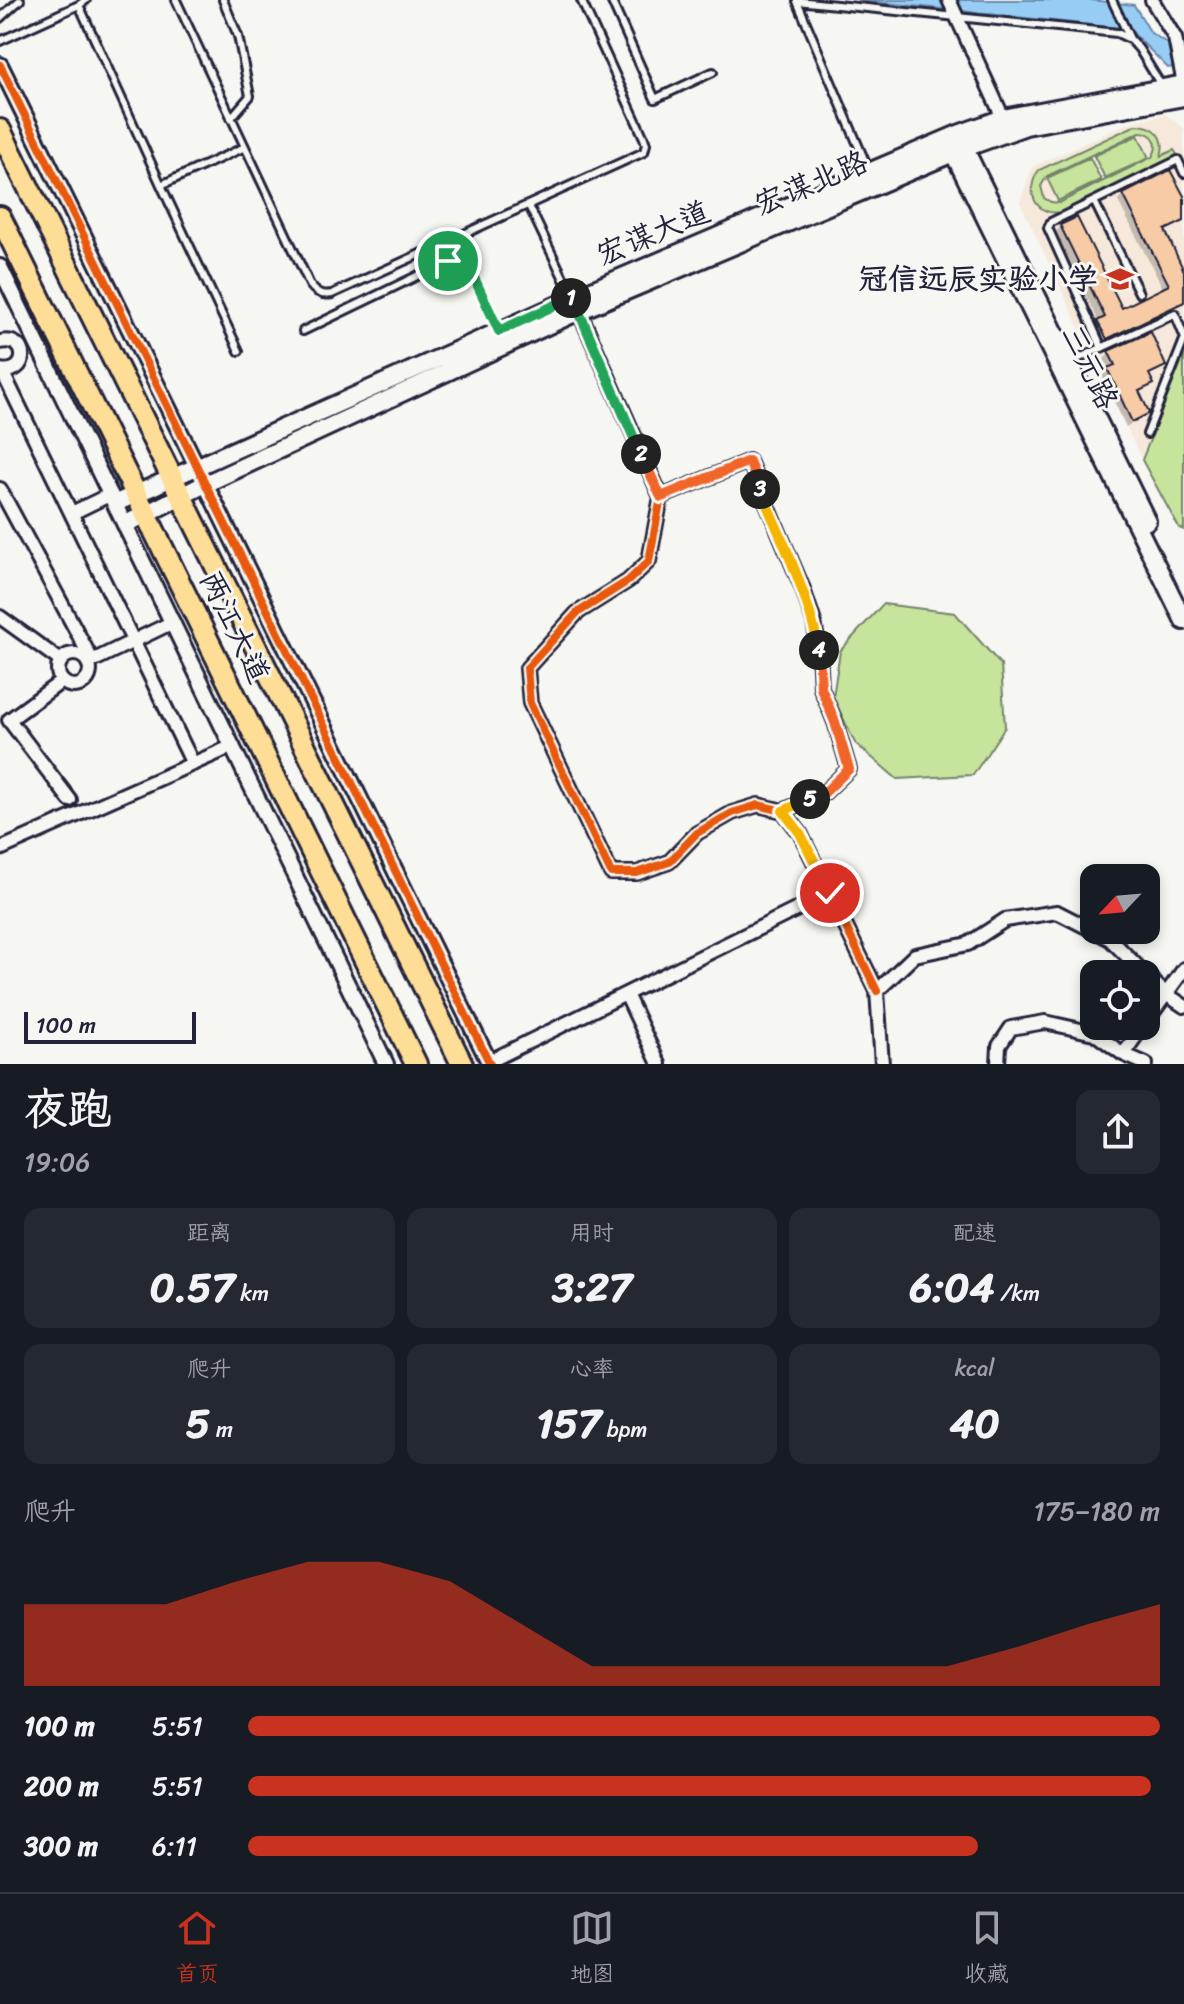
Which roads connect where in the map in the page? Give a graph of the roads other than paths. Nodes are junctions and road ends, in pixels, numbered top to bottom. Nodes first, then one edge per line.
1 (20, 0) edge
2 (176, 0) edge
3 (223, 0) edge
4 (581, 0) edge
5 (611, 0) edge
6 (789, 0) edge
7 (949, 0) edge
8 (1112, 0) edge
9 (1152, 0) edge
10 (797, 1) edge
11 (82, 2) edge
12 (0, 18) edge
13 (957, 18) junction
14 (1130, 39) junction
15 (0, 41) edge
16 (0, 65) edge
17 (713, 72) dead end
18 (1183, 80) edge
19 (1163, 88) junction
20 (1184, 97) edge
21 (231, 118) junction
22 (1003, 118) junction
23 (0, 130) edge
24 (956, 143) junction
25 (245, 147) junction
26 (870, 171) junction
27 (1184, 173) edge
28 (161, 185) junction
29 (1094, 201) junction
30 (529, 206) junction
31 (0, 217) edge
32 (0, 267) edge
33 (1139, 293) dead end
34 (576, 304) junction
35 (303, 331) dead end
36 (499, 331) junction
37 (1184, 338) edge
38 (35, 339) junction
39 (0, 342) edge
40 (20, 347) junction
41 (1102, 348) junction
42 (239, 351) dead end
43 (1071, 362) junction
44 (1, 371) edge
45 (1147, 434) dead end
46 (196, 466) junction
47 (171, 477) junction
48 (205, 484) junction
49 (0, 489) edge
50 (136, 494) junction
51 (181, 497) junction
52 (661, 497) junction
53 (114, 498) junction
54 (72, 513) junction
55 (146, 514) junction
56 (126, 524) junction
57 (1184, 598) edge
58 (0, 617) edge
59 (1184, 621) edge
60 (173, 622) junction
61 (134, 641) junction
62 (61, 661) junction
63 (90, 661) junction
64 (62, 681) junction
65 (5, 720) edge
66 (233, 746) junction
67 (193, 764) junction
68 (70, 800) dead end
69 (783, 811) junction
70 (0, 849) edge
71 (830, 893) junction
72 (1132, 960) edge
73 (1184, 969) edge
74 (1160, 988) edge
75 (877, 991) junction
76 (626, 994) junction
77 (1166, 994) junction
78 (1160, 1003) edge
79 (1184, 1006) edge
80 (1133, 1040) edge
81 (1123, 1054) junction
82 (489, 1063) edge
83 (386, 1064) edge
84 (416, 1064) edge
85 (462, 1064) edge
86 (659, 1064) edge
87 (882, 1064) edge
88 (998, 1064) edge
89 (1146, 1064) edge

1 - 12 lane
2 - 21 lane
3 - 21 lane
4 - 30 lane
5 - 17 lane
6 - 10 lane
7 - 13 street
8 - 14 lane
9 - 18 street
10 - 13 lane
10 - 26 lane
11 - 15 lane
11 - 28 lane
13 - 14 lane
13 - 22 street
14 - 19 lane
16 - 46 street
18 - 19 main road, 宏谋大道
19 - 22 main road, 宏谋大道
20 - 24 main road, 宏谋北路
21 - 25 lane
22 - 24 main road, 宏谋大道
23 - 47 highway, 两江大道
24 - 26 main road, 宏谋大道
24 - 34 main road, 宏谋北路
24 - 43 main road, 三元路
24 - 59 main road, 三元路
25 - 28 lane
25 - 30 lane
26 - 34 main road, 宏谋大道
27 - 29 lane
28 - 42 lane
29 - 33 lane
29 - 41 lane
30 - 34 lane
31 - 50 highway, 两江大道
32 - 38 street
34 - 36 main road, 宏谋大道
34 - 48 main road, 宏谋北路
34 - 52 street
35 - 36 lane
36 - 46 main road, 宏谋大道
37 - 41 lane
37 - 45 lane
38 - 40 street
38 - 53 street
39 - 40 street
40 - 44 street
41 - 43 lane
43 - 57 main road, 三元路
44 - 54 street
46 - 47 main road, 宏谋大道
46 - 48 street
47 - 50 main road, 宏谋大道
47 - 51 highway, 两江大道
48 - 51 main road, 宏谋北路
48 - 82 street
49 - 63 street
50 - 53 main road, 宏谋大道
50 - 55 highway, 两江大道
51 - 55 main road, 宏谋北路
51 - 85 highway, 两江大道
52 - 69 street
52 - 69 street
53 - 54 street
53 - 56 street
54 - 61 street
55 - 56 main road, 宏谋北路
55 - 84 highway, 两江大道
56 - 60 street
58 - 62 street
60 - 61 street
60 - 66 street
61 - 63 street
61 - 67 street
62 - 63 street
62 - 64 street
63 - 64 street
64 - 65 street
65 - 68 street
66 - 67 street
66 - 83 street
67 - 70 street
69 - 71 street
71 - 75 street
71 - 76 street
72 - 75 street
73 - 77 street
74 - 77 street
75 - 87 street
76 - 82 street
76 - 86 street
77 - 78 street
77 - 79 street
80 - 81 street
81 - 88 street
81 - 89 street

